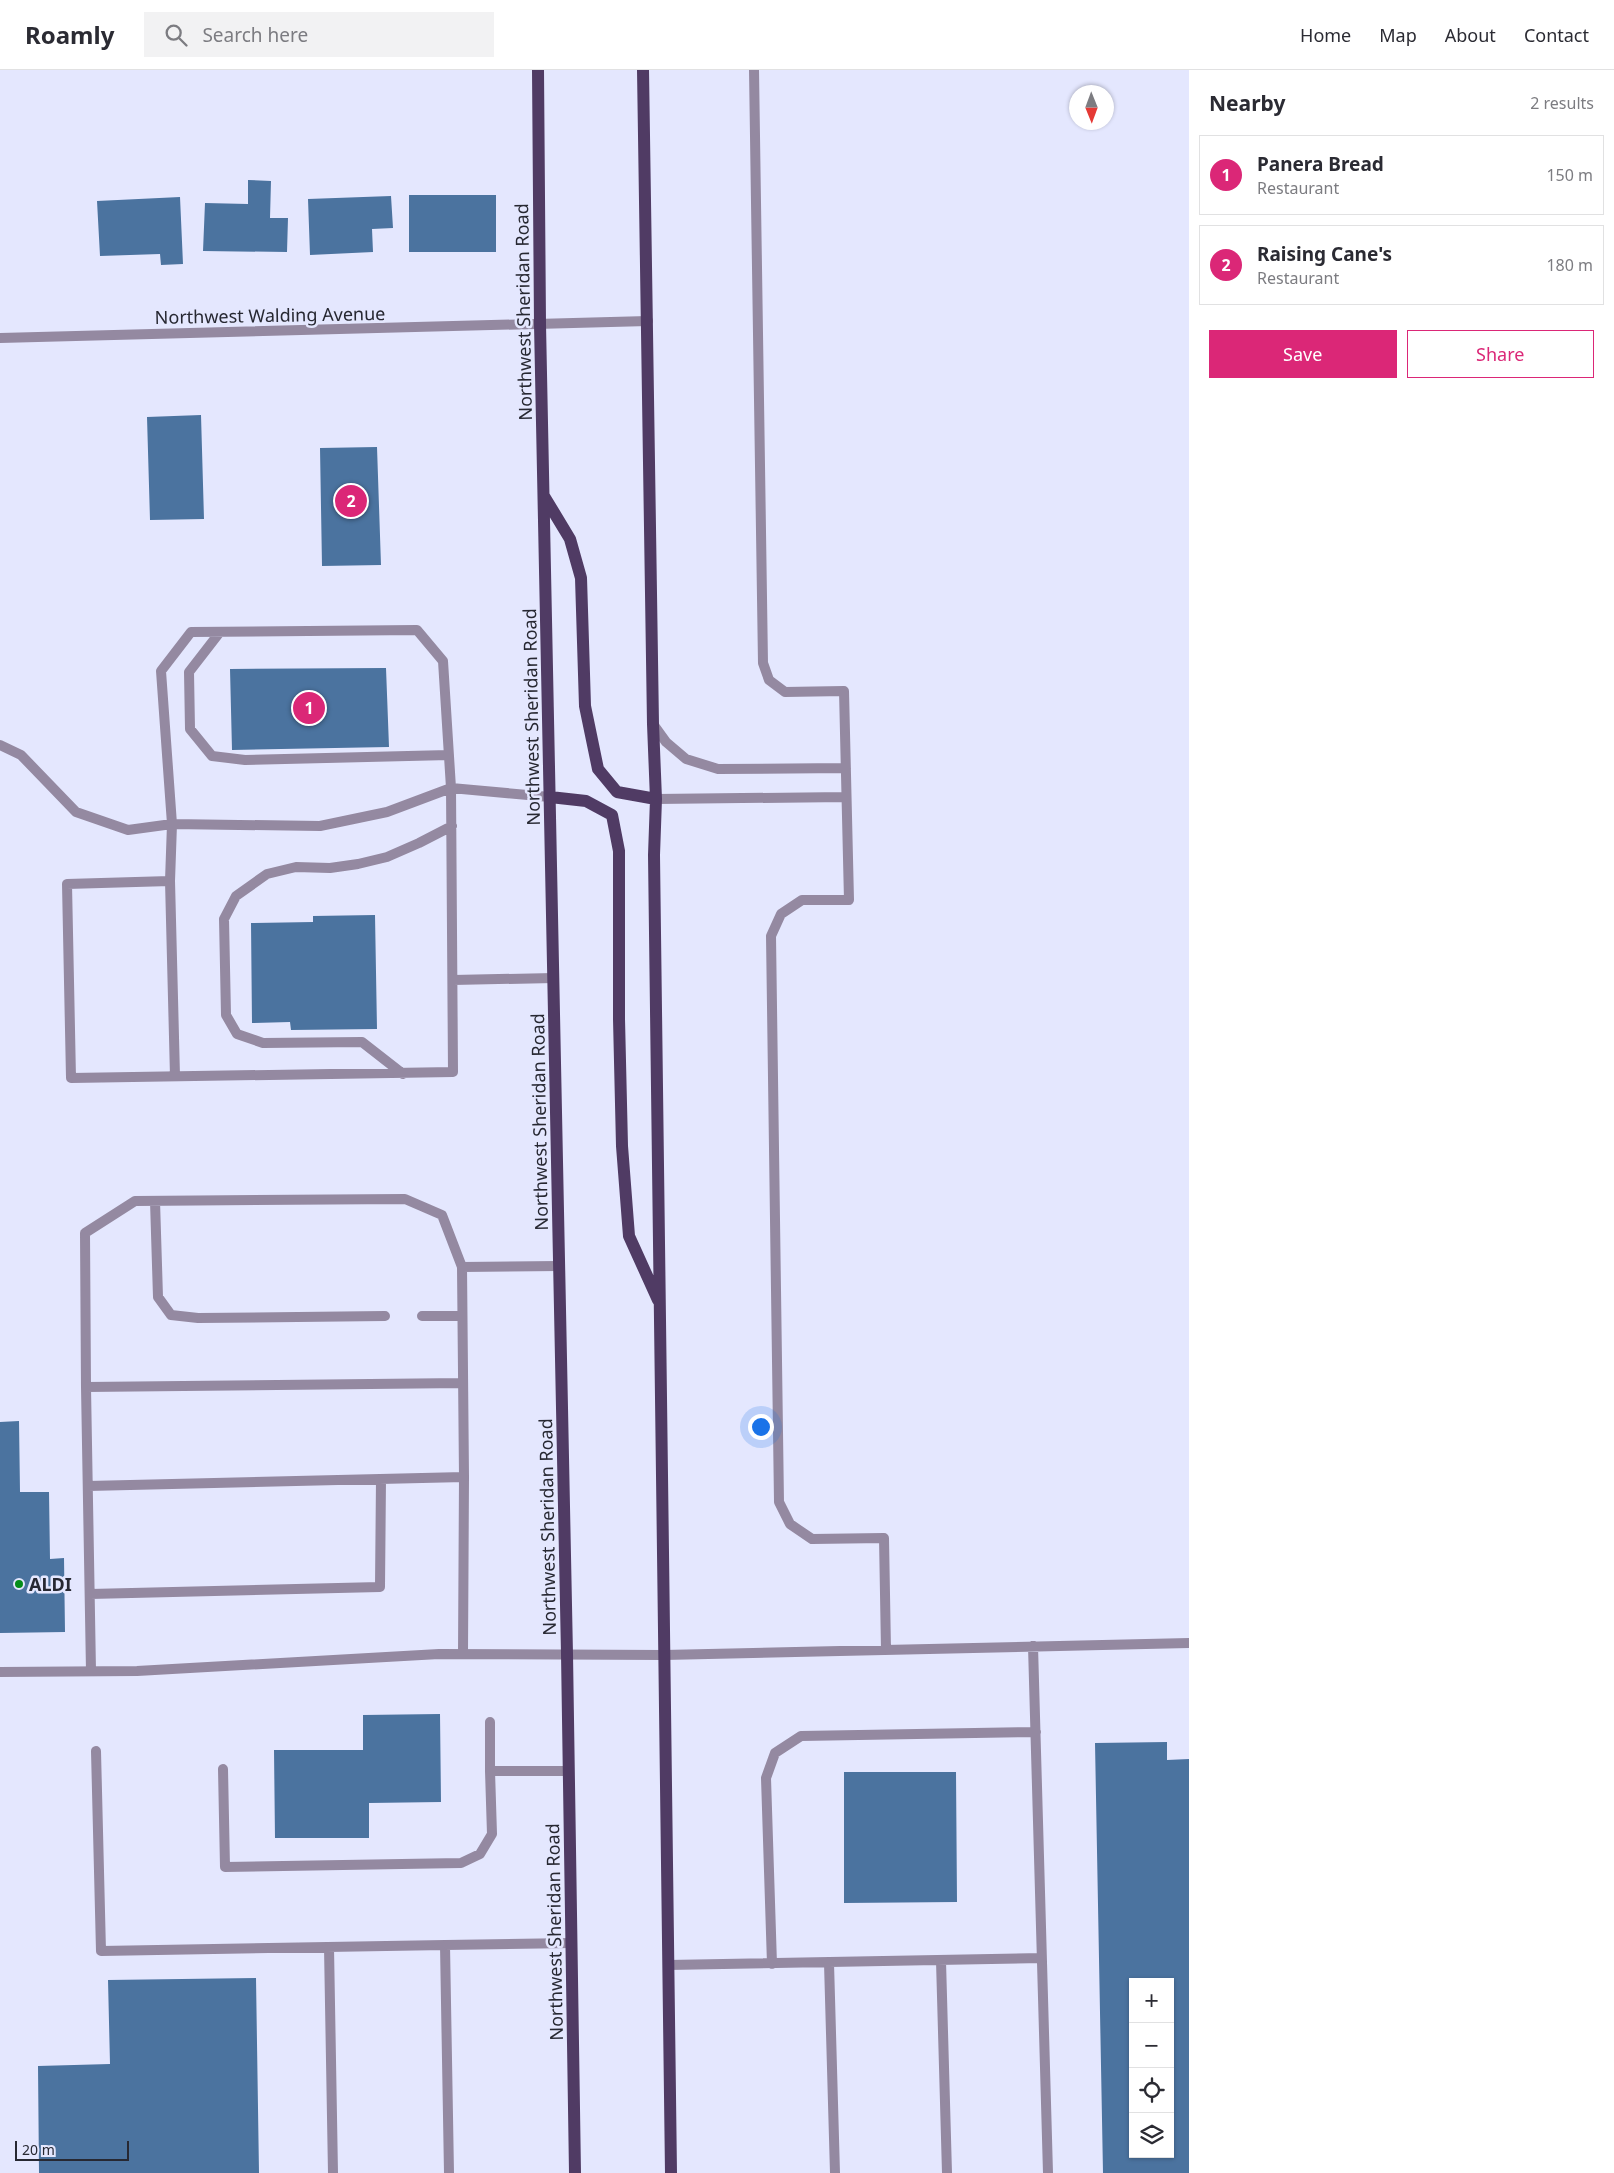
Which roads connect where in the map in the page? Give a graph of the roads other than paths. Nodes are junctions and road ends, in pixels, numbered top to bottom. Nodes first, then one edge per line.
1 (538, 70) edge
2 (643, 70) edge
3 (754, 70) edge
4 (648, 321) junction
5 (540, 324) junction
6 (0, 338) edge
7 (544, 496) junction
8 (220, 632) junction
9 (653, 724) junction
10 (0, 745) edge
11 (449, 755) junction
12 (846, 768) junction
13 (451, 788) junction
14 (550, 797) junction
15 (846, 797) junction
16 (656, 799) junction
17 (172, 824) junction
18 (452, 826) junction
19 (170, 880) junction
20 (554, 978) junction
21 (453, 980) junction
22 (403, 1074) junction
23 (175, 1076) junction
24 (155, 1201) junction
25 (560, 1266) junction
26 (462, 1267) junction
27 (660, 1305) junction
28 (385, 1316) dead end
29 (422, 1316) dead end
30 (462, 1316) junction
31 (463, 1383) junction
32 (86, 1387) junction
33 (464, 1477) junction
34 (381, 1479) junction
35 (88, 1486) junction
36 (90, 1594) junction
37 (1189, 1643) edge
38 (1033, 1646) junction
39 (886, 1650) junction
40 (463, 1654) junction
41 (567, 1654) junction
42 (664, 1655) junction
43 (91, 1671) junction
44 (0, 1672) edge
45 (490, 1722) dead end
46 (1036, 1732) junction
47 (96, 1751) dead end
48 (222, 1768) dead end
49 (490, 1771) junction
50 (569, 1771) junction
51 (572, 1943) junction
52 (446, 1945) junction
53 (329, 1947) junction
54 (1042, 1958) junction
55 (941, 1961) junction
56 (829, 1963) junction
57 (772, 1964) junction
58 (668, 1966) junction
59 (333, 2173) edge
60 (450, 2173) edge
61 (575, 2173) edge
62 (671, 2173) edge
63 (835, 2173) edge
64 (947, 2173) edge
65 (1048, 2173) edge

1 - 5 main road, Northwest Sheridan Road
2 - 4 main road
3 - 12 street
4 - 5 street, Northwest Walding Avenue
4 - 9 main road
5 - 6 street, Northwest Walding Avenue
5 - 7 main road, Northwest Sheridan Road
7 - 14 main road, Northwest Sheridan Road
7 - 16 main road
8 - 11 street
8 - 11 street
8 - 17 street
9 - 12 street
9 - 16 main road
10 - 17 street
11 - 13 street
12 - 15 street
13 - 14 street
13 - 17 street
13 - 18 street
14 - 20 main road, Northwest Sheridan Road
14 - 27 main road
15 - 16 street
15 - 39 street
16 - 27 main road
17 - 19 street
18 - 21 street
18 - 22 street
19 - 23 street
19 - 23 street
20 - 21 street
20 - 25 main road, Northwest Sheridan Road
21 - 22 street
22 - 23 street
24 - 26 street
24 - 28 street
24 - 32 street
25 - 26 street
25 - 41 main road, Northwest Sheridan Road
26 - 30 street
27 - 42 main road
29 - 30 street
30 - 31 street
31 - 32 street
31 - 33 street
32 - 35 street
33 - 34 street
33 - 40 street
34 - 35 street
34 - 36 street
35 - 36 street
36 - 43 street
37 - 38 street
38 - 39 street
38 - 46 street
39 - 42 street
40 - 41 street
40 - 43 street
41 - 42 street
41 - 50 main road, Northwest Sheridan Road
42 - 58 main road
43 - 44 street
45 - 49 street
46 - 54 street
46 - 57 street
47 - 53 street
48 - 49 street
49 - 50 street
50 - 51 main road, Northwest Sheridan Road
51 - 52 street
51 - 61 main road, Northwest Sheridan Road
52 - 53 street
52 - 60 street
53 - 59 street
54 - 55 street
54 - 65 street
55 - 56 street
55 - 64 street
56 - 57 street
56 - 63 street
57 - 58 street
58 - 62 main road

